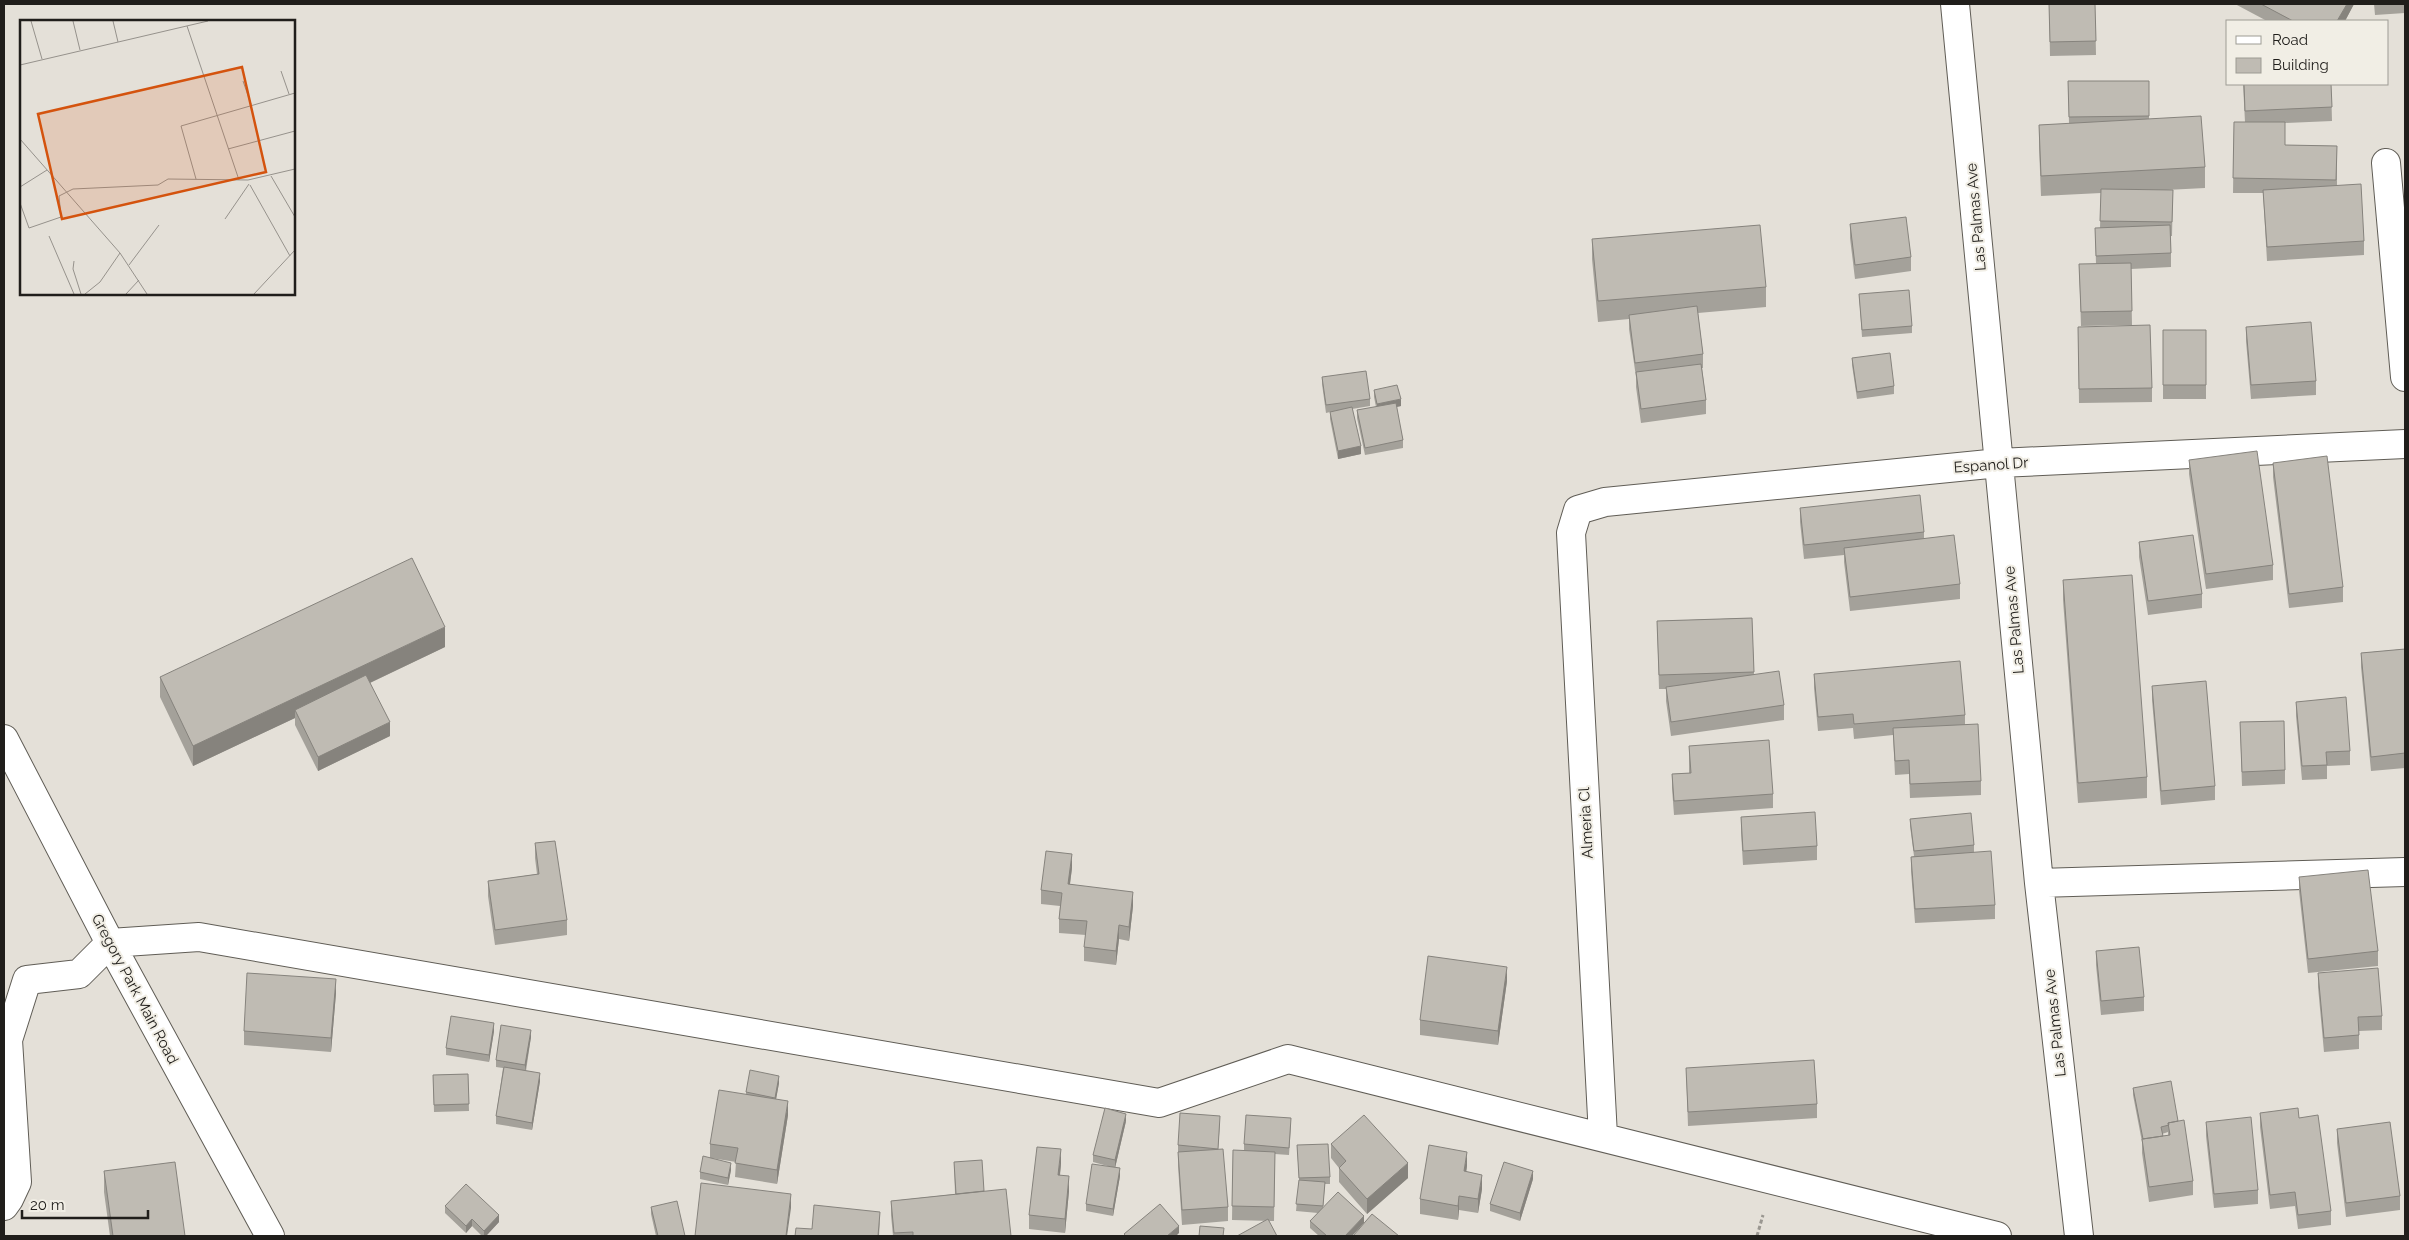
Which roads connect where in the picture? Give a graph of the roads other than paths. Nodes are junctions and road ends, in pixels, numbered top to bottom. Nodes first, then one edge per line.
1 (1955, 4) edge
2 (2386, 162) dead end
3 (2405, 377) edge
4 (2405, 444) edge
5 (1999, 463) junction
6 (1578, 510) joint
7 (4, 739) edge
8 (2405, 872) edge
9 (2039, 883) junction
10 (110, 943) junction
11 (1603, 1136) junction
12 (4, 1206) edge
13 (270, 1236) edge
14 (1997, 1236) edge
15 (2079, 1236) edge

1 - 5 street, Las Palmas Ave
2 - 3 street
4 - 5 street, Espanol Dr
5 - 6 street, Espanol Dr
5 - 9 street, Las Palmas Ave
6 - 11 street, Almeria Cl
7 - 10 street, Gregory Park Main Road
8 - 9 street
9 - 15 street, Las Palmas Ave
10 - 11 street
10 - 12 street
10 - 13 street, Gregory Park Main Road
11 - 14 street

